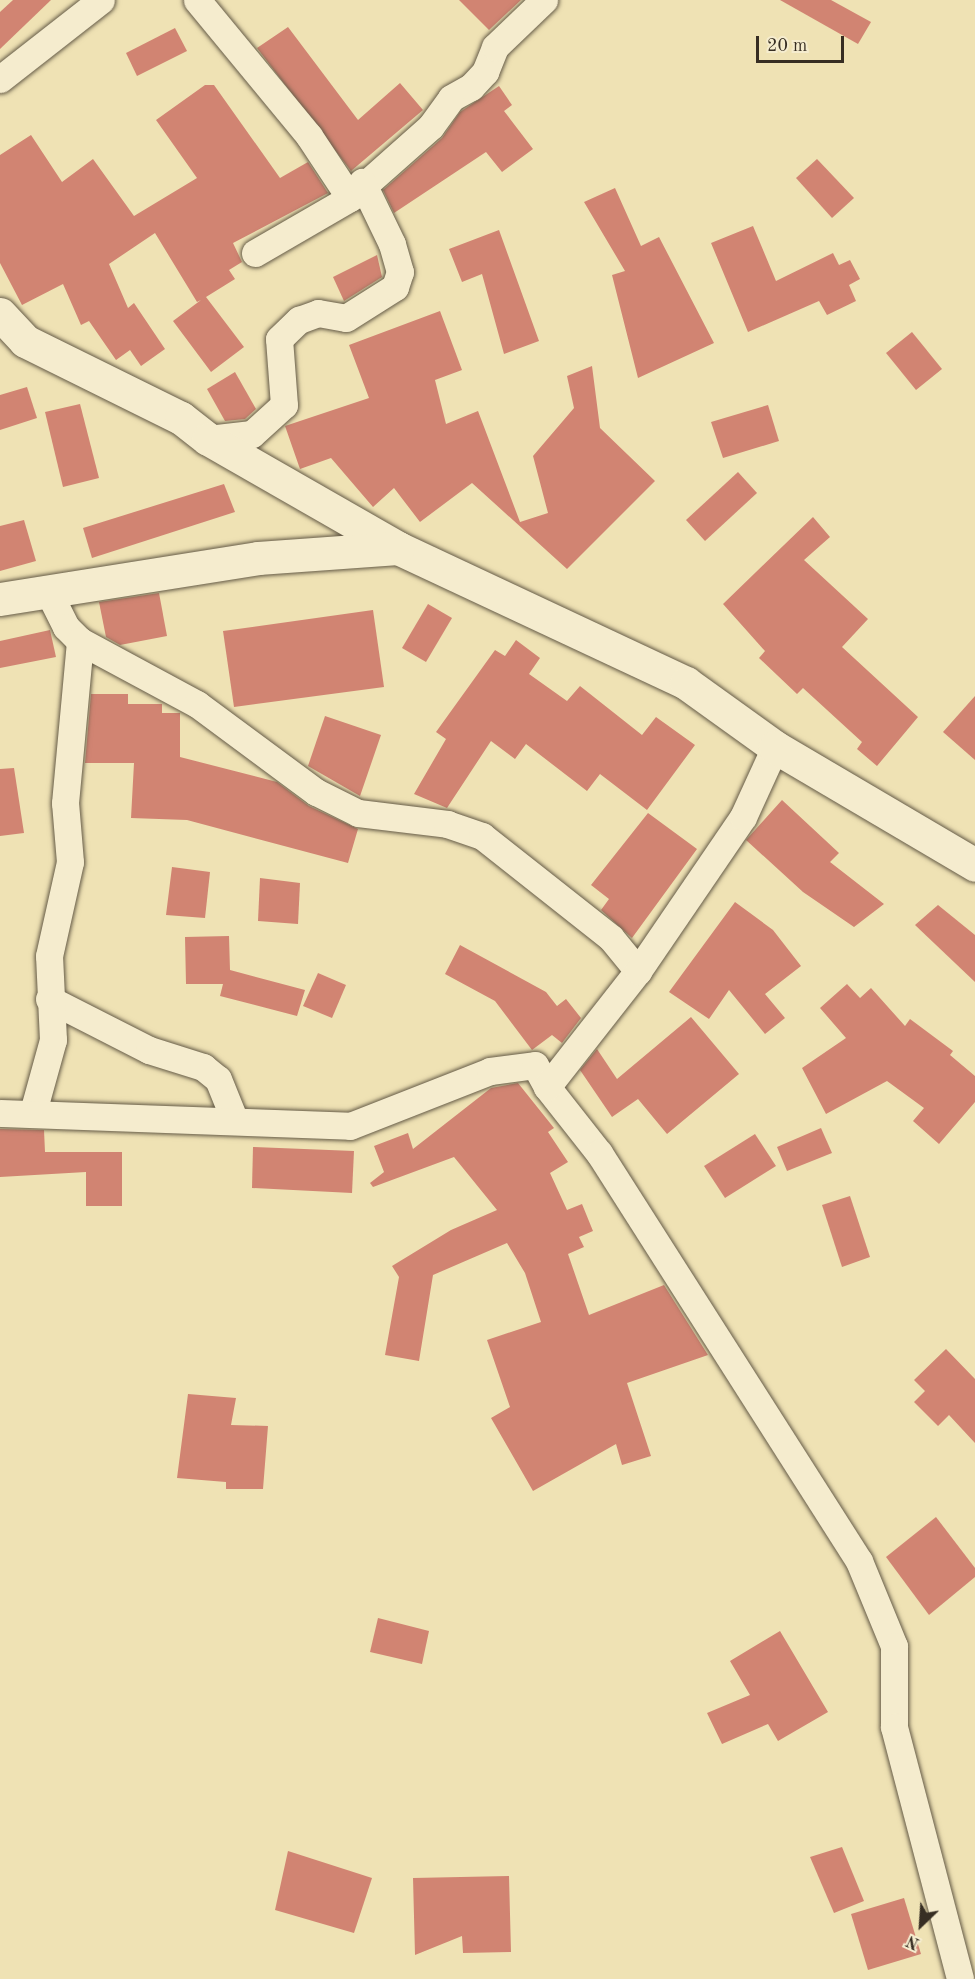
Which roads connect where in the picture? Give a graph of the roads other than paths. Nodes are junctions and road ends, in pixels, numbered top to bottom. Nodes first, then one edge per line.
1 (101, 0) edge
2 (197, 0) edge
3 (544, 0) edge
4 (0, 79) edge
5 (356, 190) junction
6 (255, 253) dead end
7 (0, 315) edge
8 (13, 341) edge
9 (208, 439) junction
10 (398, 548) junction
11 (48, 591) junction
12 (0, 599) edge
13 (81, 641) junction
14 (775, 747) junction
15 (975, 865) edge
16 (638, 972) junction
17 (49, 999) junction
18 (547, 1087) junction
19 (33, 1112) junction
20 (0, 1113) edge
21 (235, 1121) junction
22 (960, 1979) edge

1 - 4 street
2 - 5 street
3 - 5 street
5 - 6 street
5 - 9 street
7 - 8 street
8 - 9 street
9 - 10 street
10 - 11 street
10 - 14 street
11 - 12 street
11 - 13 street
13 - 16 street
13 - 17 street
14 - 15 street
14 - 16 street
16 - 18 street
17 - 19 street
17 - 21 street
18 - 21 street
18 - 22 street
19 - 20 street
19 - 21 street

